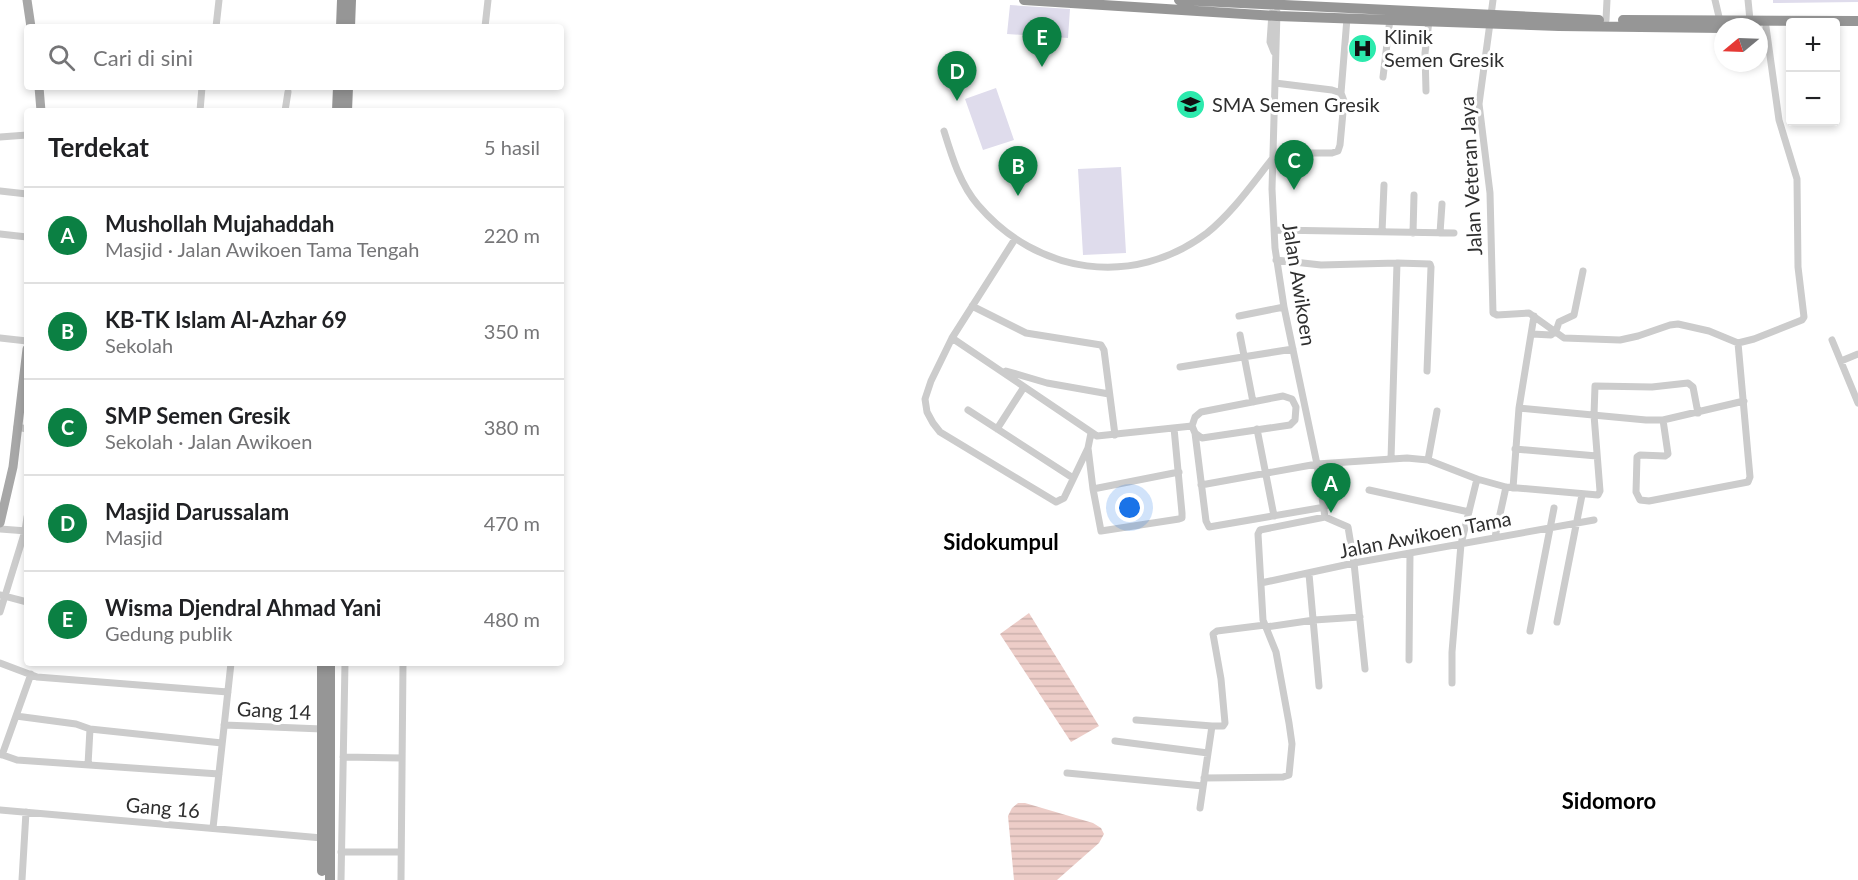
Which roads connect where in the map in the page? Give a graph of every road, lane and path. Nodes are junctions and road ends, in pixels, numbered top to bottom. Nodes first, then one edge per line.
1 (27, 0) edge
2 (219, 0) edge
3 (342, 0) edge
4 (351, 0) edge
5 (488, 0) edge
6 (1024, 0) edge
7 (1179, 0) edge
8 (1493, 0) edge
9 (1606, 0) edge
10 (1715, 0) edge
11 (1748, 0) edge
12 (1202, 1) edge
13 (1275, 8) edge
14 (1347, 18) junction
15 (1720, 18) edge
16 (1755, 18) edge
17 (1390, 19) junction
18 (1491, 19) junction
19 (1606, 20) junction
20 (1429, 21) junction
21 (1858, 21) edge
22 (31, 24) edge
23 (216, 24) edge
24 (341, 24) edge
25 (350, 24) edge
26 (485, 24) edge
27 (1714, 24) edge
28 (1840, 24) edge
29 (1714, 25) edge
30 (1768, 25) edge
31 (1786, 25) edge
32 (1840, 25) edge
33 (1768, 26) edge
34 (1786, 27) edge
35 (1858, 28) edge
36 (1768, 70) edge
37 (1383, 77) dead end
38 (1275, 83) junction
39 (39, 90) edge
40 (202, 90) edge
41 (338, 90) edge
42 (348, 90) edge
43 (1426, 91) dead end
44 (288, 92) dead end
45 (1341, 93) junction
46 (41, 108) edge
47 (200, 108) edge
48 (285, 108) edge
49 (337, 108) edge
50 (347, 108) edge
51 (944, 131) dead end
52 (24, 135) edge
53 (0, 137) edge
54 (1299, 153) dead end
55 (1273, 158) junction
56 (1384, 185) dead end
57 (0, 191) edge
58 (24, 194) edge
59 (1414, 195) dead end
60 (1442, 204) dead end
61 (1274, 230) junction
62 (1382, 232) junction
63 (1440, 232) junction
64 (1413, 233) junction
65 (1454, 233) dead end
66 (0, 234) edge
67 (24, 237) edge
68 (1015, 239) junction
69 (1276, 261) junction
70 (1397, 263) junction
71 (1583, 271) dead end
72 (972, 306) junction
73 (1284, 308) junction
74 (1239, 316) dead end
75 (1534, 316) junction
76 (1556, 331) junction
77 (1532, 334) junction
78 (1240, 335) dead end
79 (0, 338) edge
80 (952, 338) junction
81 (1832, 340) dead end
82 (24, 341) edge
83 (1738, 343) junction
84 (1293, 349) junction
85 (1858, 354) edge
86 (1244, 357) junction
87 (1841, 361) junction
88 (1180, 367) dead end
89 (1000, 369) junction
90 (1427, 371) dead end
91 (1858, 381) edge
92 (1850, 384) junction
93 (1024, 387) junction
94 (1108, 394) junction
95 (24, 395) edge
96 (1744, 401) junction
97 (1253, 402) junction
98 (1858, 403) edge
99 (1304, 405) junction
100 (1296, 407) junction
101 (1519, 408) junction
102 (968, 410) dead end
103 (1437, 411) dead end
104 (1698, 412) junction
105 (1594, 415) junction
106 (1663, 420) junction
107 (22, 428) edge
108 (1174, 428) junction
109 (997, 429) junction
110 (1194, 429) junction
111 (1257, 429) junction
112 (1091, 433) junction
113 (1115, 435) junction
114 (1088, 448) junction
115 (1515, 449) junction
116 (1597, 456) junction
117 (1391, 459) junction
118 (1428, 460) junction
119 (1317, 464) junction
120 (1179, 472) junction
121 (1266, 472) junction
122 (1073, 477) junction
123 (1477, 479) junction
124 (1201, 485) junction
125 (1509, 488) junction
126 (1093, 489) junction
127 (1370, 490) dead end
128 (1582, 495) junction
129 (1325, 507) junction
130 (1554, 508) dead end
131 (2, 512) edge
132 (1469, 512) junction
133 (1274, 516) junction
134 (1324, 517) junction
135 (1594, 520) dead end
136 (1577, 522) junction
137 (0, 523) edge
138 (1550, 527) junction
139 (0, 529) edge
140 (24, 531) edge
141 (24, 537) edge
142 (1495, 537) junction
143 (1461, 544) junction
144 (1410, 553) junction
145 (1354, 563) junction
146 (1309, 574) junction
147 (1261, 583) junction
148 (3, 596) edge
149 (24, 601) edge
150 (0, 612) edge
151 (1360, 617) junction
152 (1314, 620) junction
153 (1557, 622) dead end
154 (1266, 626) junction
155 (1530, 631) dead end
156 (1409, 660) dead end
157 (0, 663) edge
158 (231, 666) edge
159 (323, 666) edge
160 (329, 666) edge
161 (345, 666) edge
162 (403, 666) edge
163 (1365, 669) dead end
164 (31, 674) junction
165 (326, 677) junction
166 (1452, 683) dead end
167 (1319, 686) dead end
168 (228, 692) junction
169 (326, 694) junction
170 (16, 716) junction
171 (1137, 720) dead end
172 (224, 725) junction
173 (1212, 726) junction
174 (90, 729) junction
175 (322, 729) junction
176 (1115, 741) dead end
177 (222, 743) junction
178 (1208, 753) junction
179 (1, 755) edge
180 (343, 757) junction
181 (402, 758) junction
182 (88, 765) junction
183 (1067, 773) dead end
184 (219, 774) junction
185 (1203, 782) junction
186 (1200, 808) dead end
187 (0, 810) edge
188 (26, 812) junction
189 (213, 828) junction
190 (322, 838) junction
191 (341, 852) junction
192 (401, 852) junction
193 (22, 880) edge
194 (322, 880) edge
195 (330, 880) edge
196 (341, 880) edge
197 (401, 880) edge

1 - 22 main road
2 - 23 street
3 - 24 highway
4 - 25 highway
5 - 26 street
6 - 13 highway
7 - 12 highway
8 - 18 street
9 - 19 street
10 - 15 street
11 - 16 street
12 - 13 highway
13 - 14 highway
13 - 18 highway
13 - 38 street, Jalan Awikoen
14 - 17 highway
14 - 45 street
17 - 20 highway
17 - 37 street
18 - 19 highway
18 - 20 highway
18 - 29 highway
18 - 75 street, Jalan Veteran Jaya
19 - 27 highway
20 - 43 street
21 - 28 highway
30 - 31 highway
32 - 35 highway
33 - 34 highway
36 - 83 street
38 - 45 street
38 - 55 street, Jalan Awikoen
39 - 46 main road
40 - 47 street
41 - 49 highway
42 - 50 highway
44 - 48 street
45 - 54 street
51 - 68 street
52 - 53 street
55 - 61 street, Jalan Awikoen
55 - 68 street
56 - 62 street
57 - 58 street
59 - 64 street
60 - 63 street
61 - 62 street
61 - 69 street, Jalan Awikoen
62 - 64 street
63 - 64 street
63 - 65 street
66 - 67 street
68 - 72 street
69 - 70 street
69 - 73 street, Jalan Awikoen
70 - 90 street
70 - 117 street
71 - 76 street
72 - 80 street
72 - 94 street
73 - 74 street
73 - 84 street, Jalan Awikoen
75 - 76 street
75 - 77 street
76 - 77 street
76 - 83 street
77 - 101 street
78 - 86 street
79 - 82 street
80 - 89 street
80 - 122 street
81 - 87 street
83 - 96 street
84 - 86 street
84 - 99 street, Jalan Awikoen
85 - 87 street
86 - 88 street
86 - 97 street
87 - 92 street
89 - 93 street
89 - 94 street
91 - 92 street
92 - 98 street
93 - 109 street
93 - 112 street
94 - 113 street
95 - 107 main road
96 - 104 street
96 - 106 street
97 - 100 street
97 - 110 street
99 - 100 street
99 - 119 street, Jalan Awikoen
100 - 111 street
101 - 105 street
101 - 115 street
102 - 109 street
103 - 118 street
104 - 105 street
104 - 106 street
105 - 106 street
105 - 116 street
107 - 131 main road
108 - 110 street
108 - 113 street
108 - 120 street
109 - 122 street
110 - 111 street
110 - 124 street
111 - 121 street
112 - 113 street
112 - 114 street
114 - 122 street
114 - 126 street
115 - 116 street
115 - 125 street
116 - 128 street
117 - 118 street
117 - 119 street
118 - 123 street
119 - 121 street
119 - 129 street, Jalan Awikoen
120 - 126 street
120 - 126 street
121 - 124 street
121 - 133 street
123 - 125 street
123 - 132 street
124 - 133 street
125 - 128 street
125 - 142 street
127 - 132 street
128 - 136 street
129 - 133 street
129 - 134 street, Jalan Awikoen
130 - 138 street
131 - 137 main road
132 - 143 street
134 - 145 street
134 - 147 street
135 - 136 street, Jalan Awikoen Tama
136 - 138 street, Jalan Awikoen Tama
136 - 153 street
138 - 142 street, Jalan Awikoen Tama
138 - 155 street
139 - 140 street
141 - 148 street
142 - 143 street, Jalan Awikoen Tama
143 - 144 street, Jalan Awikoen Tama
143 - 166 street
144 - 145 street, Jalan Awikoen Tama
144 - 156 street
145 - 146 street, Jalan Awikoen Tama
145 - 151 street
146 - 147 street, Jalan Awikoen Tama
146 - 152 street
147 - 154 street
148 - 149 street
148 - 150 street
151 - 152 street
151 - 163 street
152 - 154 street
152 - 167 street
154 - 173 street
154 - 185 street
157 - 164 street
158 - 168 street
159 - 165 highway
160 - 165 highway
161 - 180 street
162 - 181 street
164 - 168 street
164 - 170 street
165 - 169 highway
168 - 172 street
169 - 175 highway
169 - 195 highway
170 - 174 street
170 - 179 street
171 - 173 street
172 - 175 street, Gang 14
172 - 177 street
173 - 178 street
174 - 177 street
174 - 182 street
175 - 190 highway
176 - 178 street
177 - 184 street
178 - 185 street
179 - 182 street
180 - 181 street
180 - 191 street
181 - 192 street
182 - 184 street
183 - 185 street
184 - 189 street
185 - 186 street
187 - 188 street, Gang 16
188 - 189 street, Gang 16
188 - 193 street
189 - 190 street, Gang 16
190 - 194 highway
191 - 192 street
191 - 196 street
192 - 197 street

